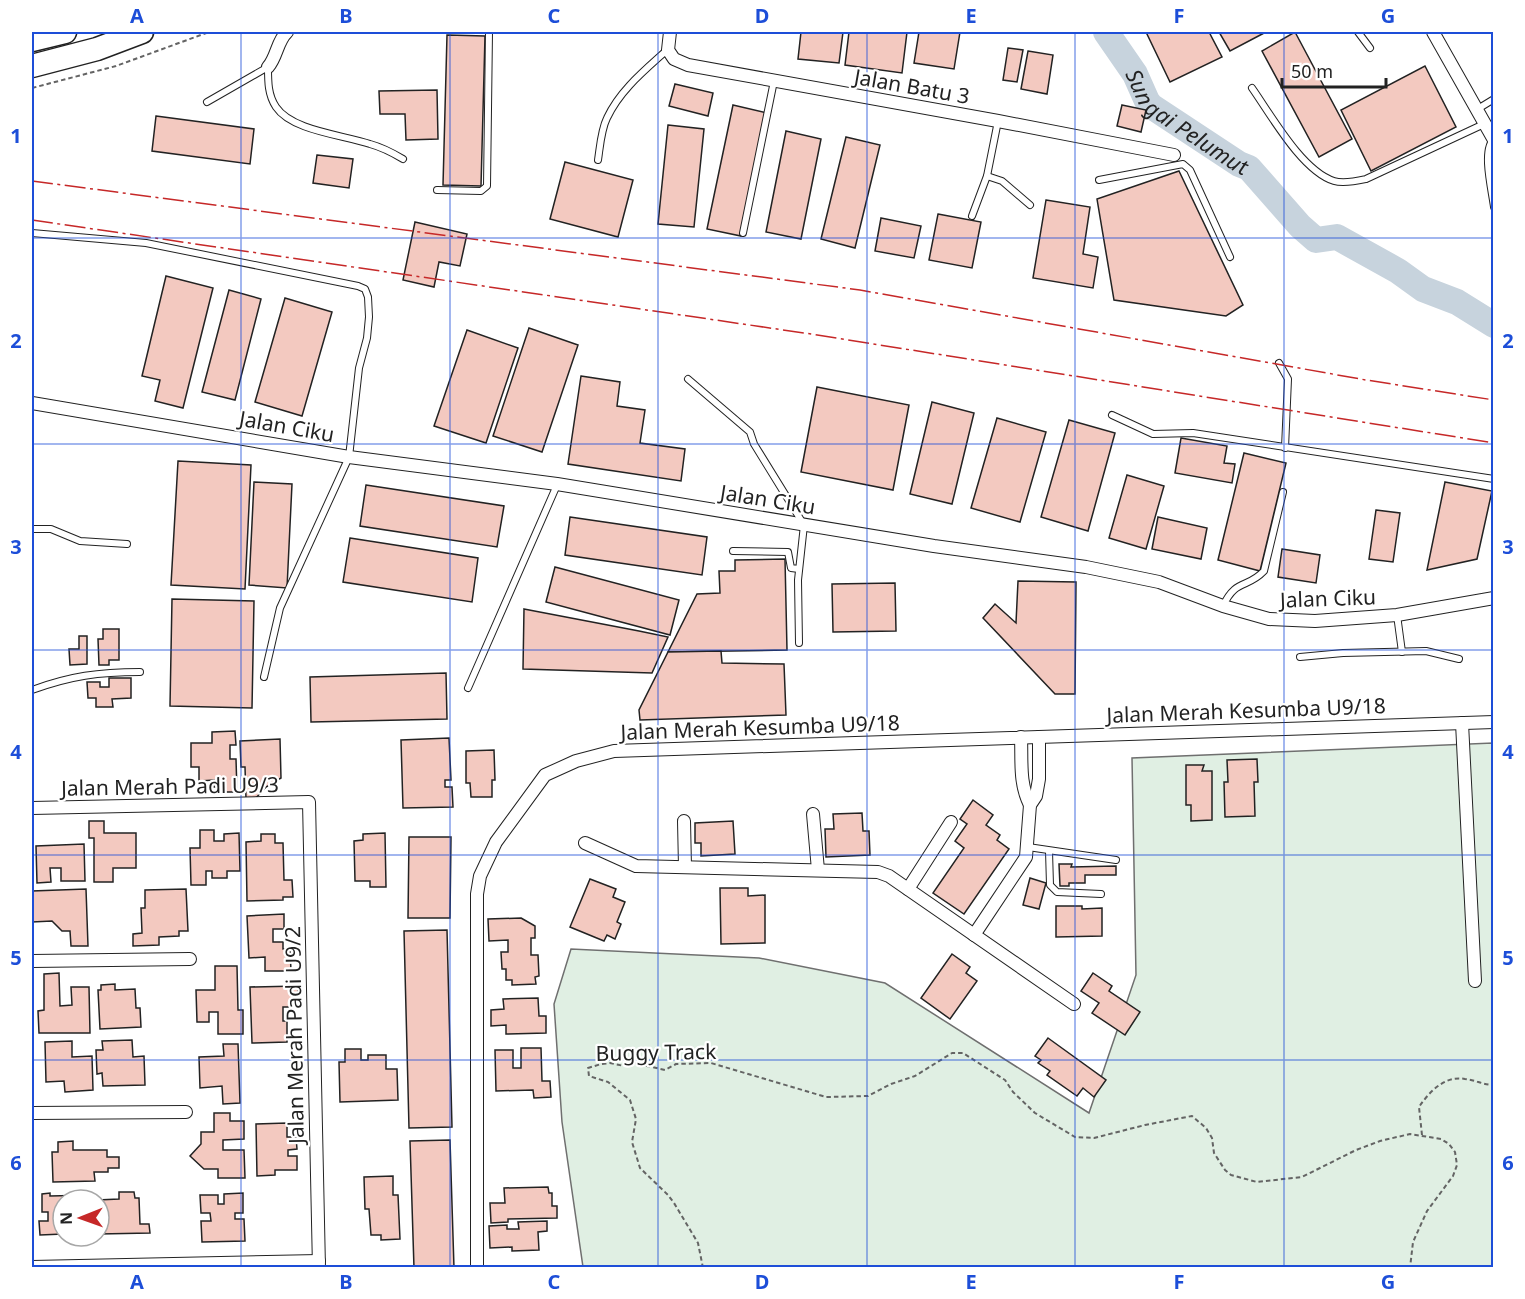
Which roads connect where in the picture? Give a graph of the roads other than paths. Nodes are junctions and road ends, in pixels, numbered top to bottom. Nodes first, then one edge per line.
1 (65, 32) edge
2 (142, 32) edge
3 (287, 32) edge
4 (489, 32) edge
5 (670, 32) edge
6 (1358, 32) edge
7 (1433, 32) edge
8 (32, 40) edge
9 (1370, 48) dead end
10 (668, 50) junction
11 (32, 66) edge
12 (268, 67) junction
13 (774, 81) junction
14 (1252, 88) dead end
15 (1494, 99) edge
16 (207, 102) dead end
17 (1475, 111) junction
18 (998, 121) junction
19 (1484, 124) junction
20 (1493, 140) edge
21 (1158, 152) junction
22 (1174, 155) dead end
23 (403, 159) dead end
24 (598, 160) dead end
25 (1158, 167) junction
26 (987, 176) junction
27 (1099, 180) dead end
28 (437, 190) dead end
29 (1030, 205) dead end
30 (1494, 207) edge
31 (972, 216) dead end
32 (32, 233) edge
33 (743, 233) dead end
34 (1230, 257) dead end
35 (1279, 363) dead end
36 (688, 379) dead end
37 (32, 403) edge
38 (1112, 416) dead end
39 (1285, 448) junction
40 (349, 457) junction
41 (1494, 478) edge
42 (557, 484) junction
43 (1283, 492) dead end
44 (804, 525) junction
45 (32, 529) edge
46 (127, 544) dead end
47 (733, 551) dead end
48 (799, 569) junction
49 (1494, 598) edge
50 (1223, 606) junction
51 (1397, 615) junction
52 (799, 643) dead end
53 (1402, 652) junction
54 (1300, 657) dead end
55 (1459, 659) dead end
56 (140, 672) dead end
57 (264, 677) dead end
58 (468, 688) dead end
59 (32, 690) edge
60 (1494, 722) edge
61 (1462, 723) junction
62 (1021, 737) junction
63 (1039, 737) junction
64 (309, 802) joint
65 (1030, 805) junction
66 (32, 808) edge
67 (813, 814) dead end
68 (684, 821) dead end
69 (951, 822) dead end
70 (585, 843) dead end
71 (1028, 847) junction
72 (1049, 851) junction
73 (1116, 860) dead end
74 (685, 867) junction
75 (818, 870) junction
76 (908, 889) junction
77 (1101, 894) dead end
78 (974, 934) junction
79 (190, 959) dead end
80 (32, 961) edge
81 (1475, 981) dead end
82 (1074, 1004) dead end
83 (186, 1112) dead end
84 (32, 1113) edge
85 (319, 1264) edge
86 (32, 1267) edge
87 (477, 1268) edge

1 - 8 highway
2 - 11 highway
3 - 12 street
4 - 28 lane
5 - 10 street
6 - 9 lane
7 - 17 street
10 - 13 street, Jalan Batu 3
10 - 24 lane
12 - 16 lane
12 - 23 lane
13 - 18 street, Jalan Batu 3
13 - 33 lane
14 - 19 lane
15 - 17 lane
17 - 19 street
18 - 21 street, Jalan Batu 3
18 - 26 lane
19 - 20 street
20 - 30 lane
21 - 22 street, Jalan Batu 3
21 - 25 lane
25 - 27 lane
25 - 34 lane
26 - 29 lane
26 - 31 lane
32 - 40 lane
35 - 39 lane
36 - 44 lane
37 - 40 street, Jalan Ciku
38 - 39 lane
39 - 41 lane
40 - 42 street, Jalan Ciku
40 - 57 lane
42 - 44 street, Jalan Ciku
42 - 58 lane
43 - 50 lane
44 - 48 lane
44 - 50 street, Jalan Ciku
45 - 46 lane
47 - 48 lane
48 - 52 lane
49 - 51 street, Jalan Ciku
50 - 51 street, Jalan Ciku
51 - 53 lane
53 - 54 lane
53 - 55 lane
56 - 59 lane
60 - 61 street, Jalan Merah Kesumba U9/18
61 - 63 street, Jalan Merah Kesumba U9/18
61 - 81 street
62 - 63 street, Jalan Merah Kesumba U9/18
62 - 65 street
62 - 87 street, Jalan Merah Kesumba U9/18
63 - 65 street
64 - 66 street, Jalan Merah Padi U9/3
64 - 85 street, Jalan Merah Padi U9/2
65 - 71 street
67 - 75 street
68 - 74 street
69 - 76 street
70 - 74 street
71 - 72 lane
71 - 78 street
72 - 73 lane
72 - 77 lane
74 - 75 street
75 - 76 street
76 - 78 street
78 - 82 street
79 - 80 street
83 - 84 street
85 - 86 street

